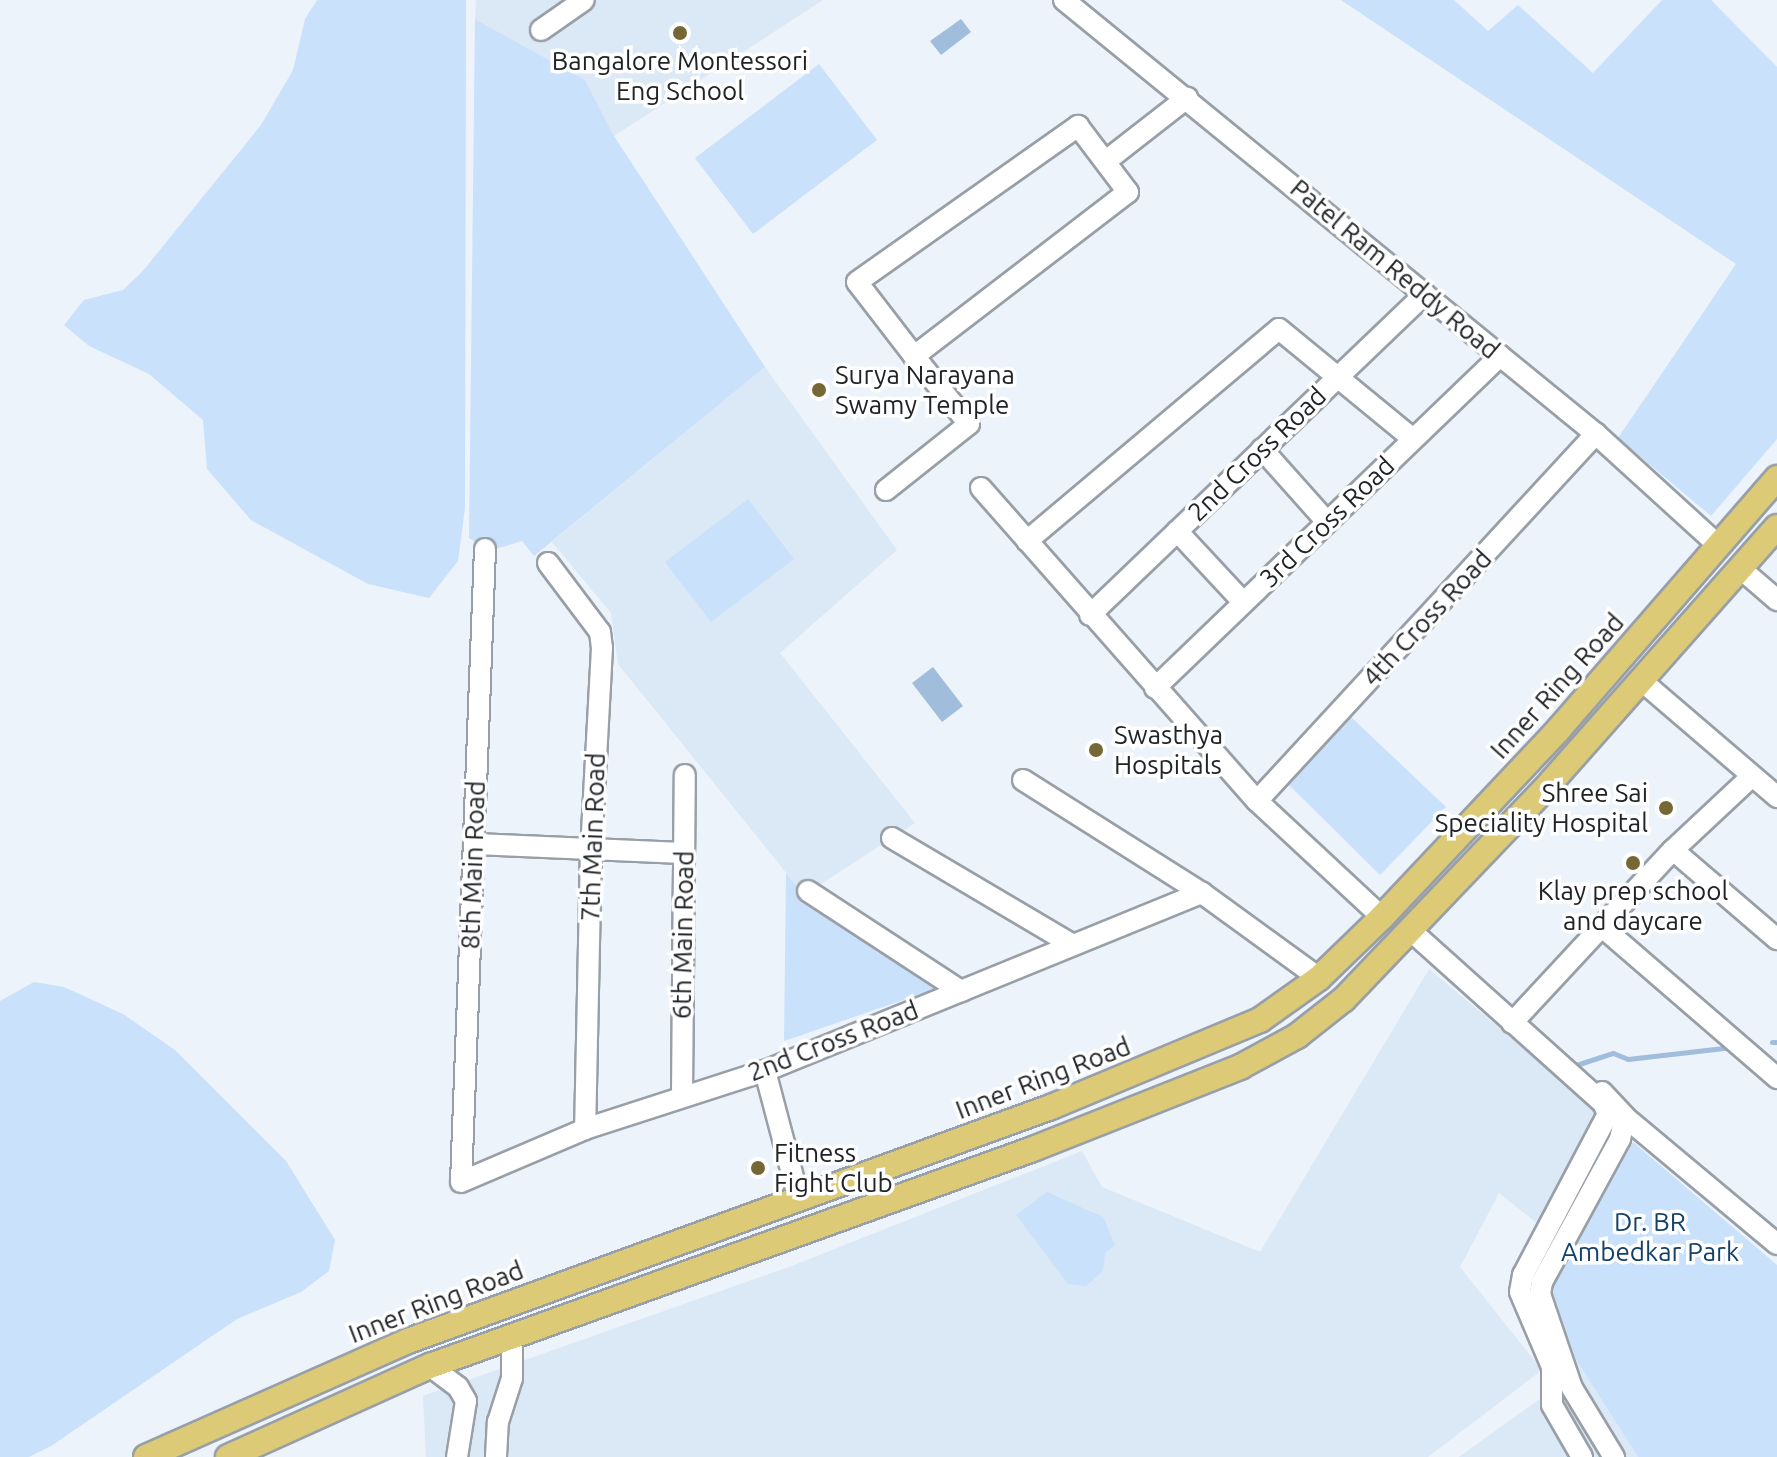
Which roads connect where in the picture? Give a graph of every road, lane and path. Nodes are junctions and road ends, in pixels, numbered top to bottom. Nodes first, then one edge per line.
1 (584, 0) edge
2 (1064, 0) edge
3 (541, 30) dead end
4 (1187, 98) junction
5 (1106, 161) junction
6 (1425, 294) junction
7 (914, 356) junction
8 (1500, 356) junction
9 (1339, 376) junction
10 (1596, 434) junction
11 (1413, 439) junction
12 (1262, 449) junction
13 (1777, 478) edge
14 (981, 488) dead end
15 (886, 490) dead end
16 (1327, 522) junction
17 (1777, 527) edge
18 (1177, 531) junction
19 (1027, 541) junction
20 (1718, 545) junction
21 (485, 549) dead end
22 (548, 563) dead end
23 (1741, 569) junction
24 (1777, 600) edge
25 (1243, 602) junction
26 (1090, 615) junction
27 (1643, 682) junction
28 (1155, 688) junction
29 (685, 775) dead end
30 (1752, 776) junction
31 (1023, 780) dead end
32 (1777, 797) edge
33 (1257, 801) junction
34 (892, 838) dead end
35 (474, 844) junction
36 (591, 848) junction
37 (1673, 850) junction
38 (684, 853) junction
39 (808, 891) dead end
40 (1202, 893) junction
41 (1382, 917) junction
42 (1601, 926) junction
43 (1409, 929) junction
44 (1777, 939) edge
45 (1073, 945) junction
46 (1319, 978) junction
47 (961, 991) junction
48 (1512, 1023) junction
49 (765, 1071) junction
50 (1777, 1078) edge
51 (682, 1095) junction
52 (1616, 1115) junction
53 (585, 1129) junction
54 (461, 1182) joint
55 (799, 1200) junction
56 (1777, 1244) edge
57 (512, 1335) junction
58 (1558, 1360) junction
59 (430, 1366) junction
60 (146, 1457) edge
61 (228, 1457) edge
62 (457, 1457) edge
63 (496, 1457) edge
64 (1582, 1457) edge
65 (1614, 1457) edge

1 - 3 street
2 - 4 street, Patel Ram Reddy Road
4 - 5 street
4 - 6 street, Patel Ram Reddy Road
5 - 7 street
5 - 7 street
6 - 8 street, Patel Ram Reddy Road
6 - 9 street, 2nd Cross Road
7 - 15 street
8 - 10 street, Patel Ram Reddy Road
8 - 11 street, 3rd Cross Road
9 - 11 street
9 - 12 street, 2nd Cross Road
9 - 19 street
10 - 20 street, Patel Ram Reddy Road
10 - 33 street, 4th Cross Road
11 - 16 street, 3rd Cross Road
12 - 16 street
12 - 18 street, 2nd Cross Road
13 - 20 main road, Inner Ring Road
14 - 19 street
16 - 25 street, 3rd Cross Road
17 - 23 main road
18 - 25 street
18 - 26 street, 2nd Cross Road
19 - 26 street
20 - 41 main road, Inner Ring Road
21 - 35 street, 8th Main Road
22 - 36 street, 7th Main Road
23 - 24 street
23 - 27 main road
25 - 28 street, 3rd Cross Road
26 - 28 street
27 - 30 street
27 - 43 main road
28 - 33 street
29 - 38 street, 6th Main Road
30 - 32 street
30 - 37 street
31 - 40 street
33 - 41 street
34 - 45 street
35 - 36 street
35 - 54 street, 8th Main Road
36 - 38 street
36 - 53 street, 7th Main Road
37 - 42 street
37 - 44 street
38 - 51 street, 6th Main Road
39 - 47 street
40 - 45 street, 2nd Cross Road
40 - 46 street
41 - 46 main road, Inner Ring Road
42 - 48 street
42 - 50 street
43 - 48 street
43 - 57 main road
45 - 47 street, 2nd Cross Road
46 - 55 main road, Inner Ring Road
47 - 49 street, 2nd Cross Road
48 - 52 street
49 - 51 street, 2nd Cross Road
49 - 55 street
51 - 53 street, 2nd Cross Road
52 - 56 street
52 - 58 street
53 - 54 street, 2nd Cross Road
55 - 60 main road, Inner Ring Road
57 - 59 main road
57 - 63 street
58 - 64 street
58 - 65 street
59 - 61 main road
59 - 62 street

